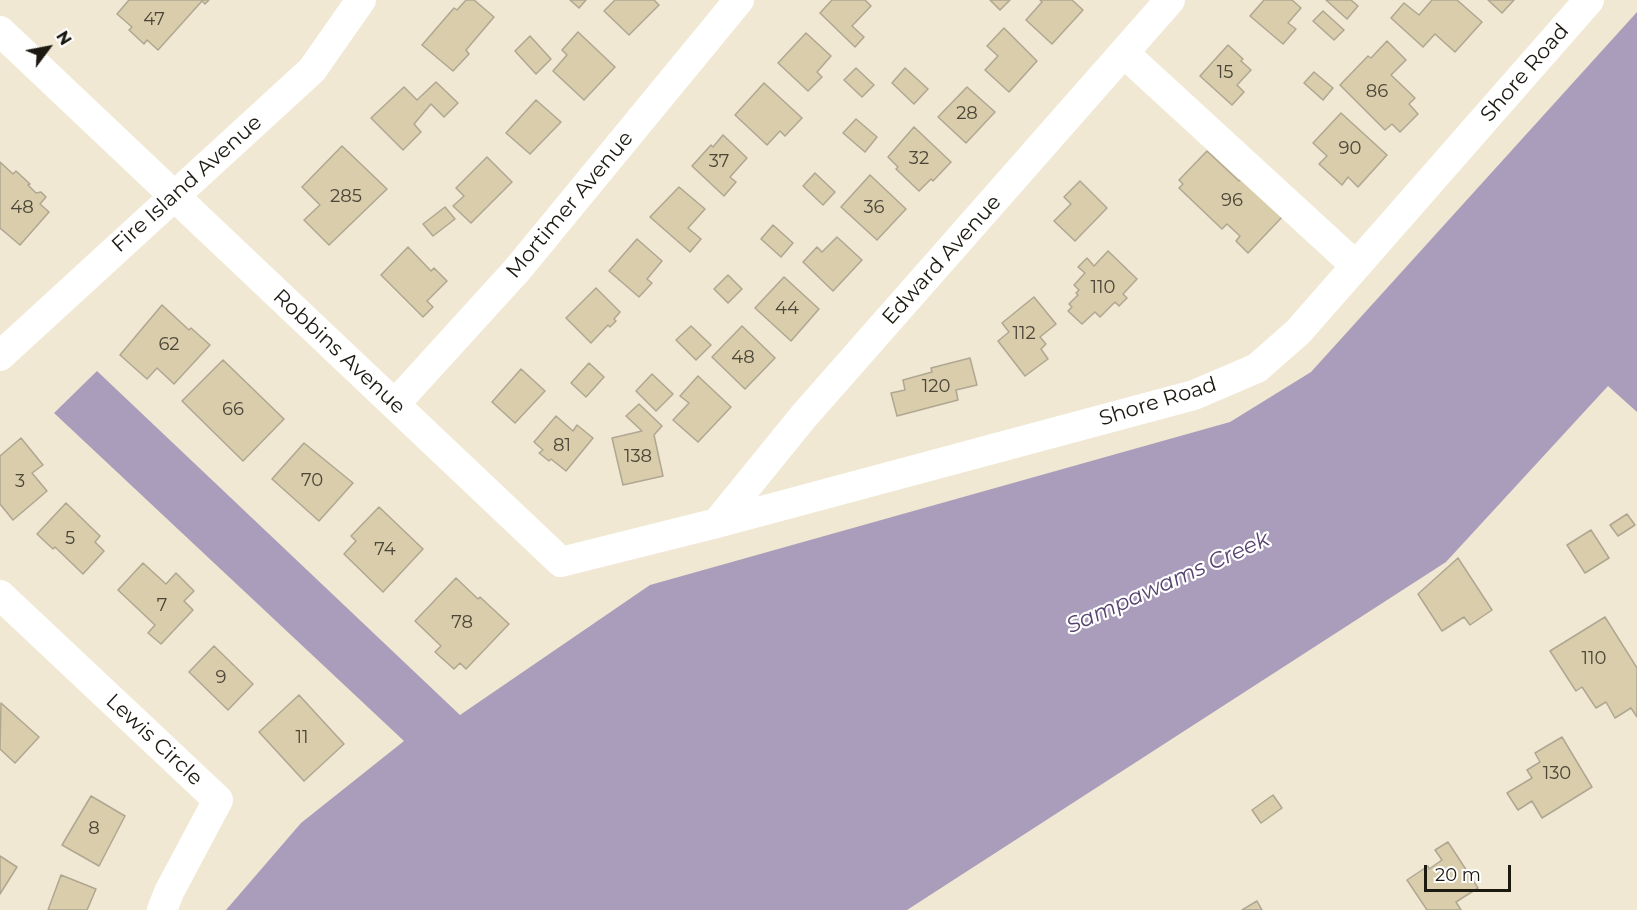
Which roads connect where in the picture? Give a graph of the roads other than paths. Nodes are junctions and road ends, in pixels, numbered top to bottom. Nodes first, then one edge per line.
1 (361, 0) edge
2 (739, 0) edge
3 (1170, 0) edge
4 (1589, 0) edge
5 (0, 31) edge
6 (1124, 53) junction
7 (173, 195) junction
8 (1356, 266) junction
9 (0, 356) edge
10 (395, 405) junction
11 (717, 523) junction
12 (0, 595) edge
13 (162, 910) edge

1 - 7 street, Fire Island Avenue
2 - 10 street, Mortimer Avenue
3 - 6 street, Edward Avenue
4 - 8 street, Shore Road
5 - 7 street, Robbins Avenue
6 - 8 street
6 - 11 street, Edward Avenue
7 - 9 street, Fire Island Avenue
7 - 10 street, Robbins Avenue
8 - 11 street, Shore Road
10 - 11 street, Robbins Avenue
12 - 13 street, Lewis Circle

